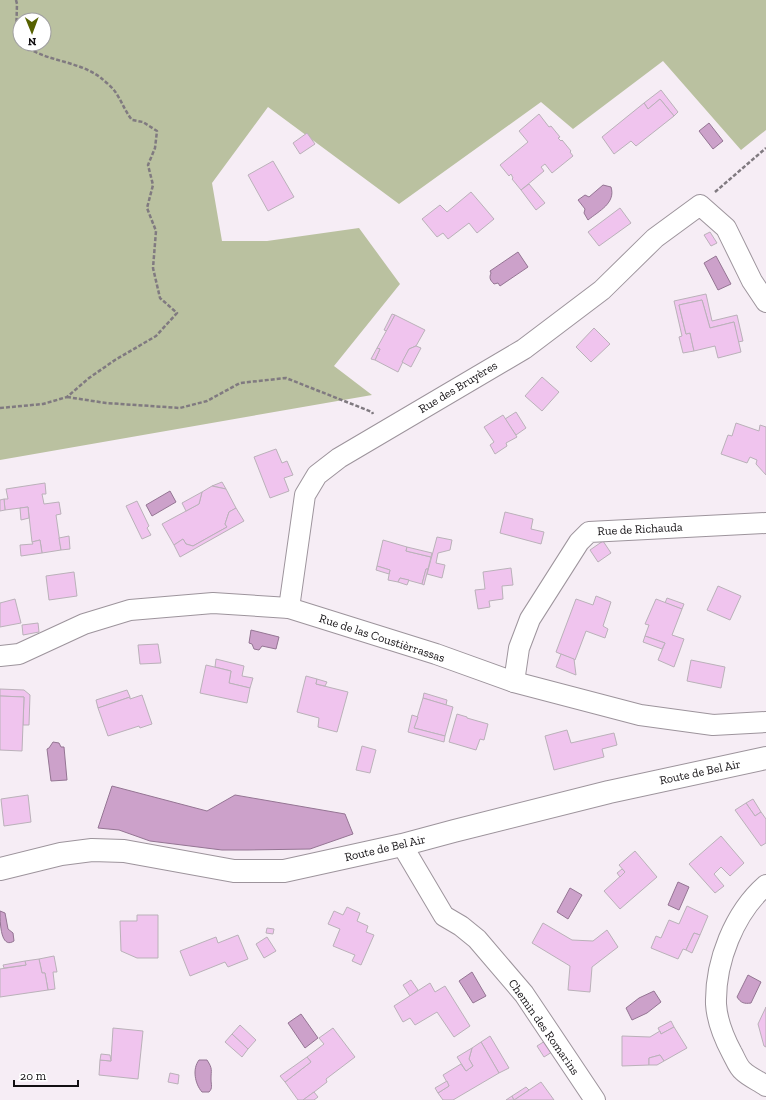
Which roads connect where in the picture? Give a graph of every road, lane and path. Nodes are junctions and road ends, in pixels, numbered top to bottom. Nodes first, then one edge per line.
1 (16, 0) edge
2 (17, 12) edge
3 (37, 52) edge
4 (766, 148) edge
5 (700, 205) junction
6 (766, 302) edge
7 (67, 397) junction
8 (0, 408) edge
9 (380, 434) junction
10 (766, 523) edge
11 (289, 608) junction
12 (0, 656) edge
13 (514, 682) junction
14 (766, 722) edge
15 (766, 758) edge
16 (402, 845) junction
17 (0, 869) edge
18 (766, 885) edge
19 (766, 1086) edge
20 (595, 1100) edge

1 - 2 path
3 - 7 path
4 - 5 path
5 - 6 street
5 - 9 street, Rue des Bruyères
7 - 8 path
7 - 9 path
9 - 11 street, Rue des Bruyères
10 - 13 street, Rue de Richauda
11 - 12 street, Rue de las Coustièrrassas
11 - 13 street, Rue de las Coustièrrassas
13 - 14 street, Rue de las Coustièrrassas
15 - 16 street, Route de Bel Air
16 - 17 street, Route de Bel Air
16 - 20 street, Chemin des Romarins
18 - 19 street

